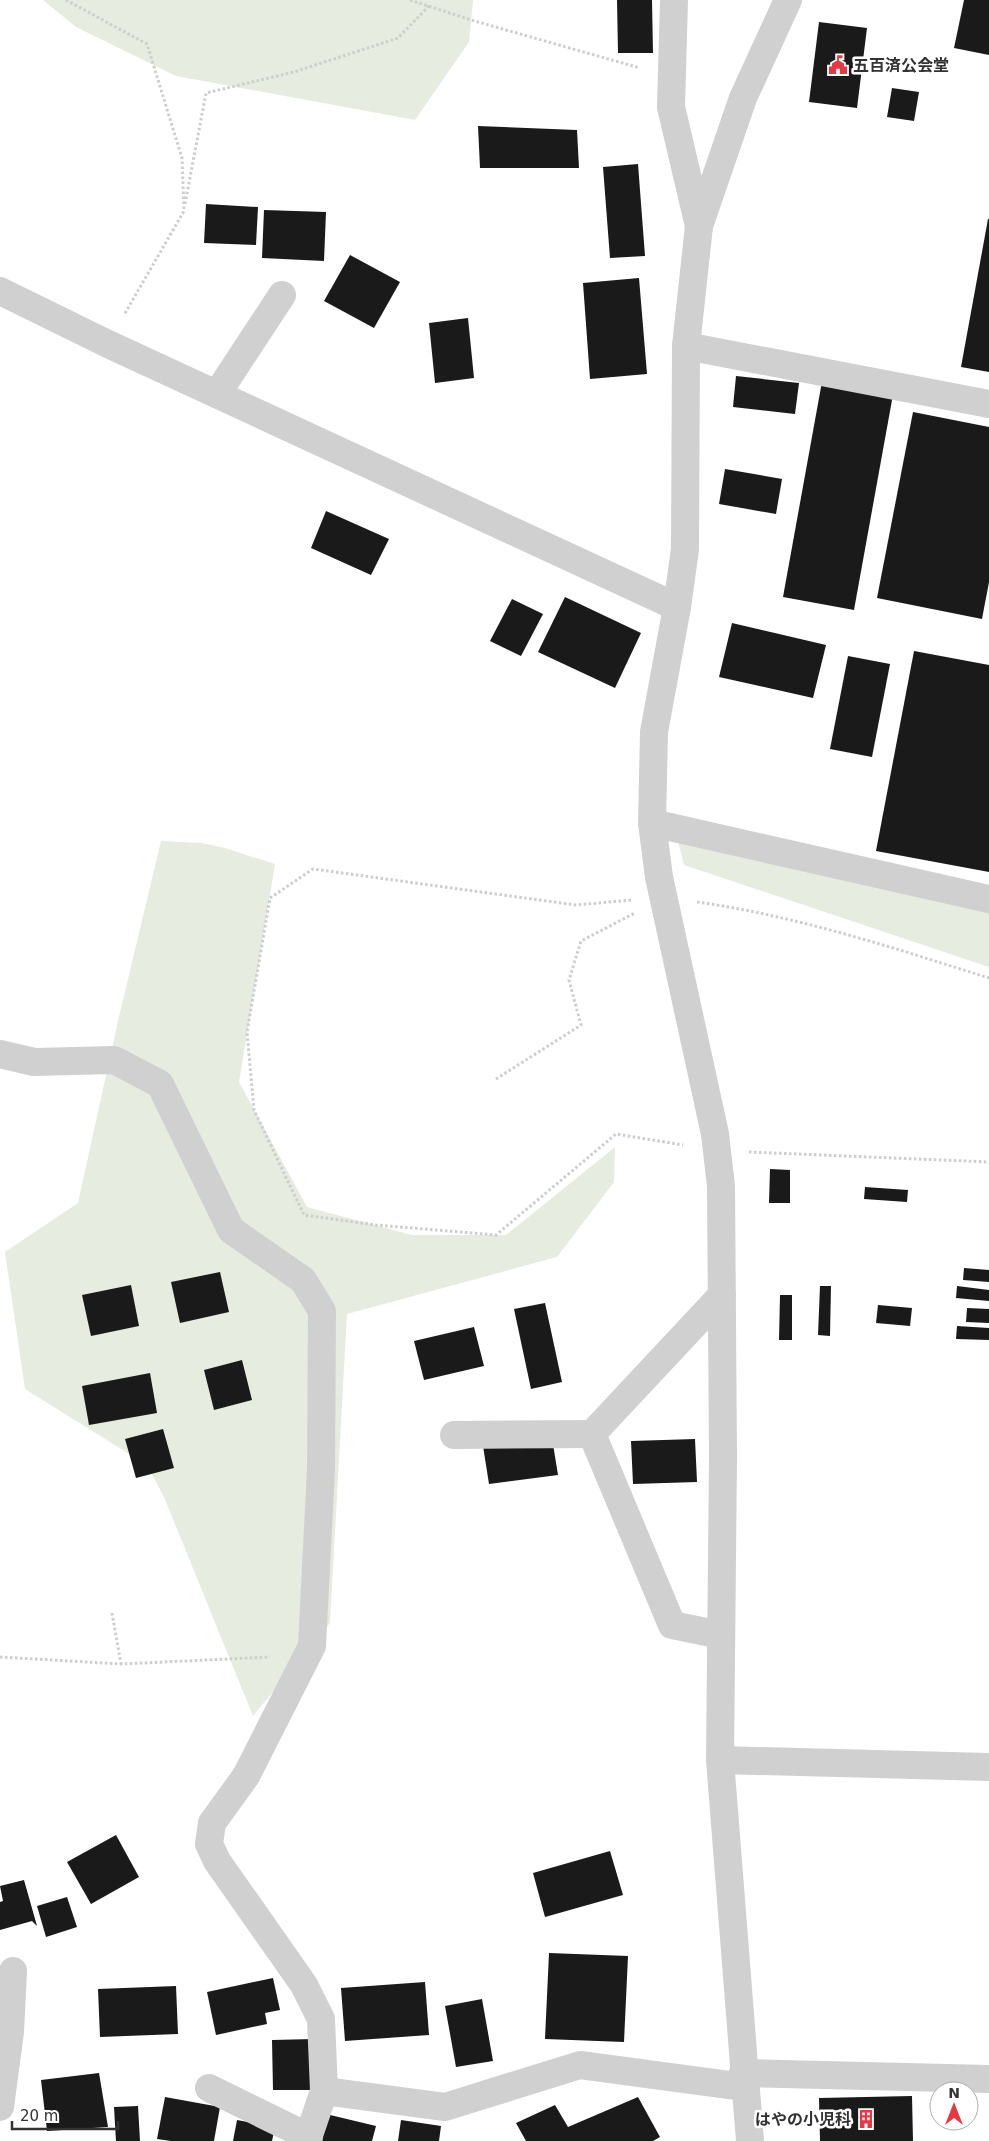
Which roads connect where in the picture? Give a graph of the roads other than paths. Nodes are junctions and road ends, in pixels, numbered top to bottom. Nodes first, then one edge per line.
1 (674, 0) edge
2 (788, 0) edge
3 (699, 226) junction
4 (0, 291) edge
5 (282, 295) dead end
6 (686, 346) junction
7 (217, 394) junction
8 (989, 404) edge
9 (678, 607) junction
10 (652, 823) junction
11 (989, 899) edge
12 (0, 1054) edge
13 (722, 1296) junction
14 (592, 1434) junction
15 (454, 1435) dead end
16 (721, 1635) junction
17 (720, 1760) junction
18 (989, 1767) edge
19 (13, 1971) dead end
20 (989, 2079) edge
21 (744, 2080) junction
22 (210, 2088) dead end
23 (324, 2091) junction
24 (0, 2107) edge
25 (308, 2139) edge
26 (750, 2141) edge

1 - 3 street
2 - 3 street
3 - 6 street
4 - 7 street
5 - 7 street
6 - 8 street
6 - 9 street
7 - 9 street
9 - 10 street
10 - 11 street
10 - 13 street
12 - 23 street
13 - 14 street
13 - 16 street
14 - 15 street
14 - 16 street
16 - 17 street
17 - 18 street
17 - 21 street
19 - 24 street
20 - 21 street
21 - 23 street
21 - 26 street
22 - 25 street
23 - 25 street

